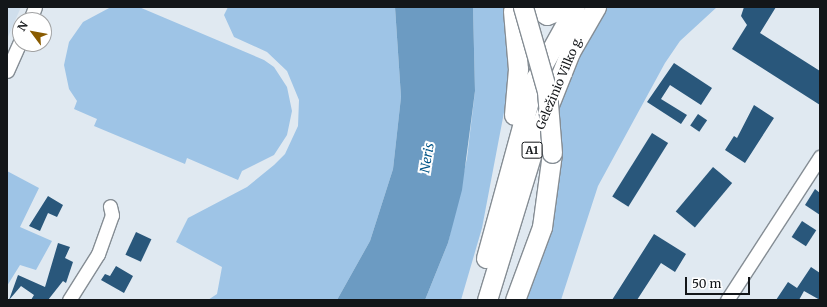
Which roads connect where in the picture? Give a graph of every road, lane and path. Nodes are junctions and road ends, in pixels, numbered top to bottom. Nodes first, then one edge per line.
1 (534, 7) edge
2 (567, 7) edge
3 (575, 7) edge
4 (596, 7) edge
5 (518, 9) edge
6 (16, 52) edge
7 (7, 71) edge
8 (820, 157) edge
9 (506, 188) junction
10 (110, 206) dead end
11 (69, 300) edge
12 (474, 300) edge
13 (487, 300) edge
14 (515, 300) edge
15 (727, 300) edge

1 - 2 highway
3 - 9 highway, Geležinio Vilko g. / A1
4 - 13 highway, Geležinio Vilko g. / A1
5 - 9 highway
5 - 14 highway, bridge
6 - 7 street
8 - 15 street
9 - 12 highway, Geležinio Vilko g. / A1
10 - 11 street

